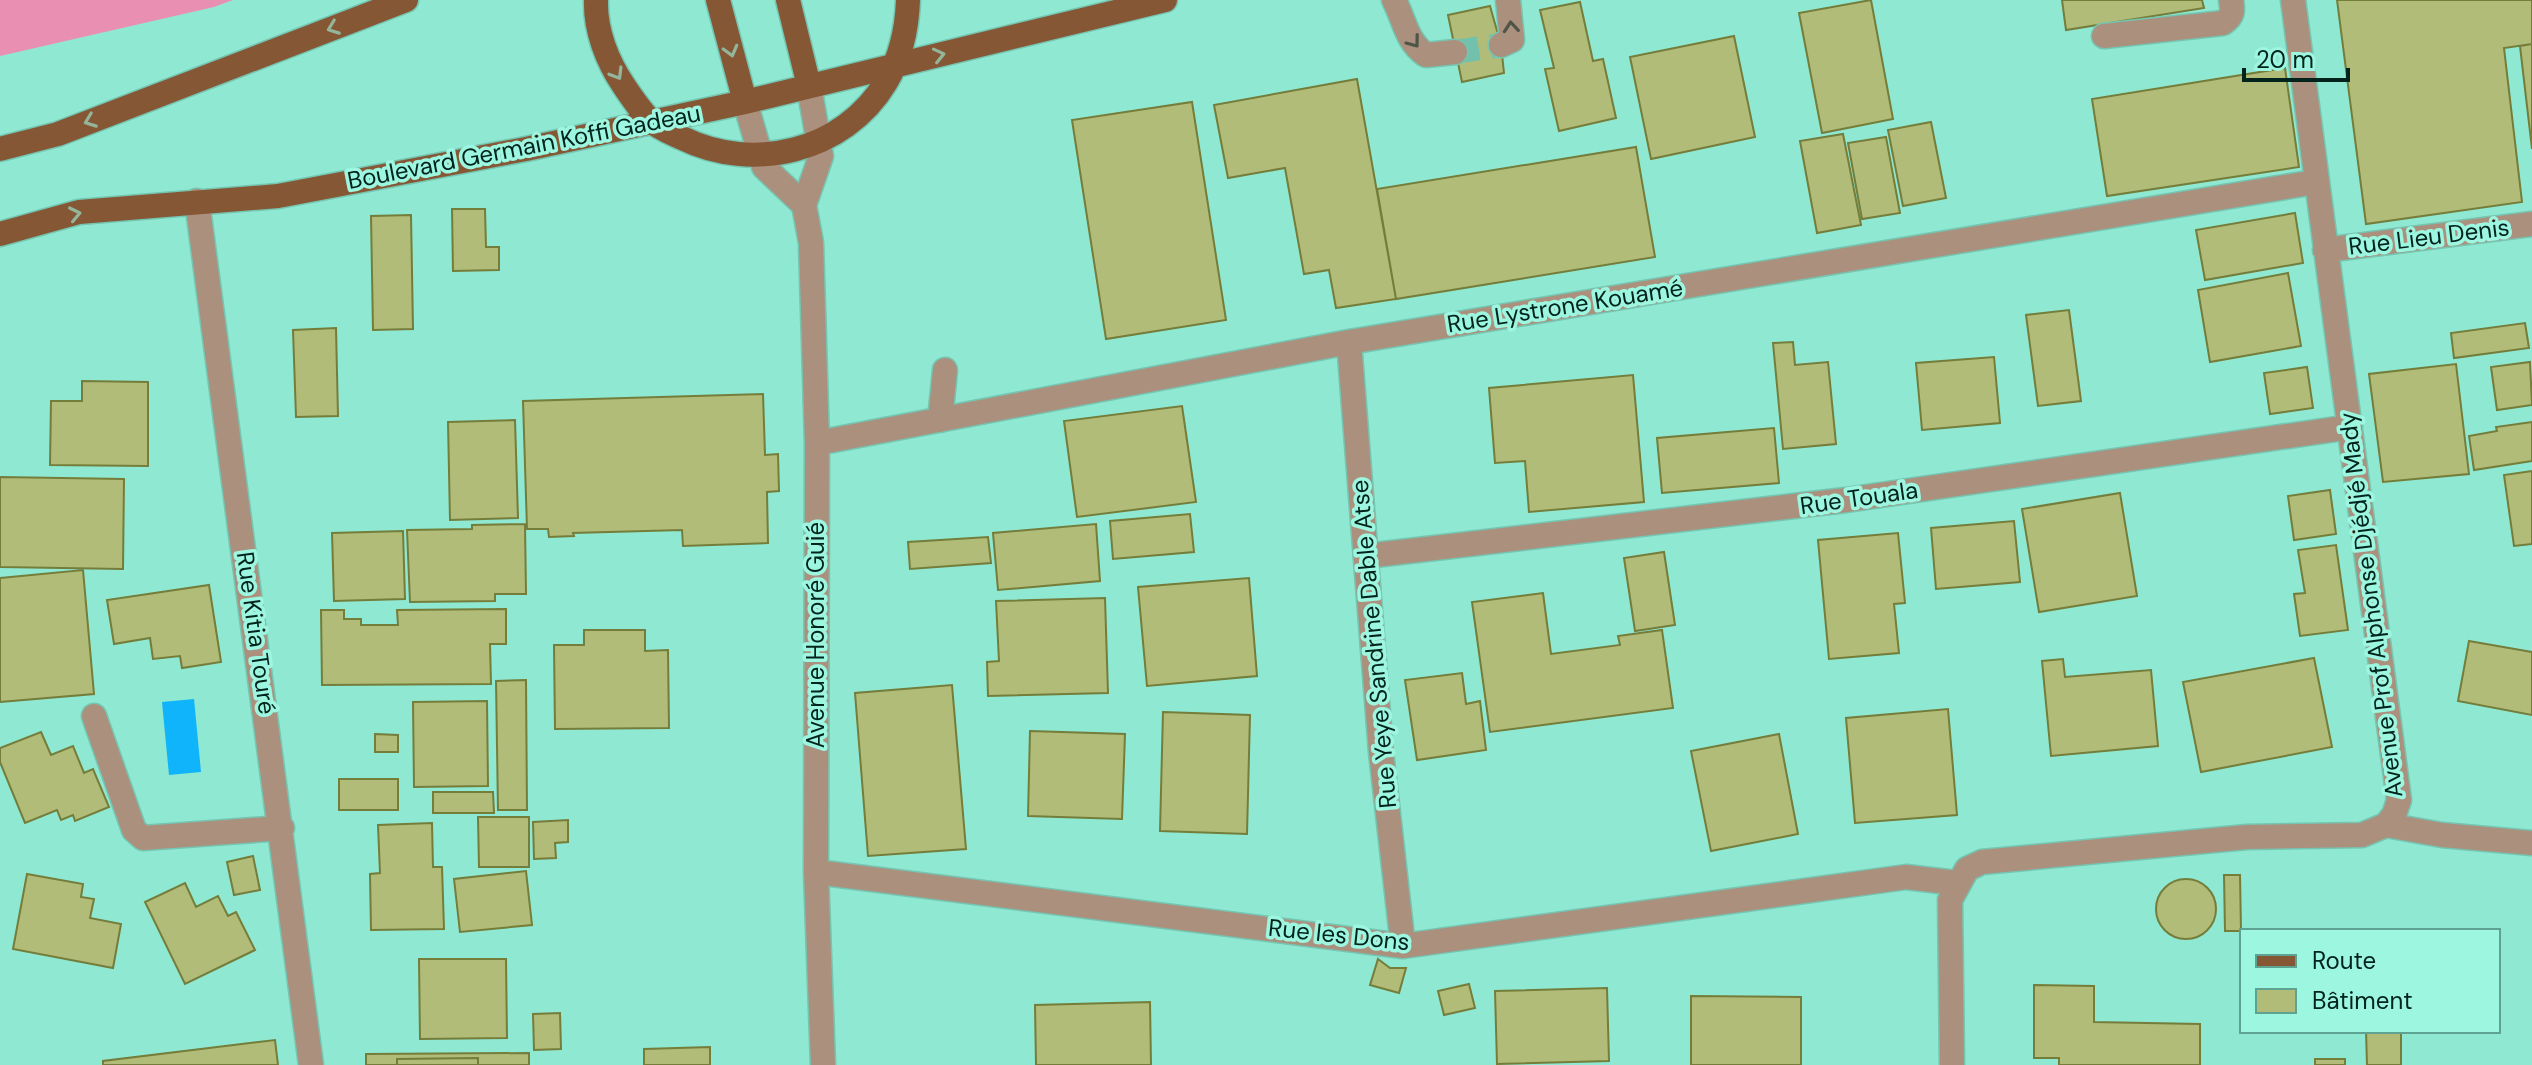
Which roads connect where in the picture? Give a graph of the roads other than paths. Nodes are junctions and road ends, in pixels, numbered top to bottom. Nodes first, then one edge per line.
1 (406, 0) edge
2 (596, 0) edge
3 (718, 0) edge
4 (788, 0) edge
5 (908, 0) edge
6 (1165, 0) edge
7 (1394, 0) edge
8 (1508, 0) edge
9 (2231, 0) edge
10 (2293, 0) edge
11 (2104, 36) dead end
12 (1501, 45) dead end
13 (1455, 52) tunnel mouth
14 (894, 66) junction
15 (809, 86) junction
16 (745, 102) junction
17 (652, 122) junction
18 (819, 142) junction
19 (0, 149) edge
20 (761, 156) junction
21 (2315, 182) junction
22 (197, 201) junction
23 (804, 205) junction
24 (2532, 224) edge
25 (0, 234) edge
26 (2325, 250) junction
27 (1349, 342) junction
28 (945, 370) dead end
29 (940, 420) junction
30 (2350, 427) junction
31 (817, 443) junction
32 (1366, 556) junction
33 (94, 716) dead end
34 (2386, 825) junction
35 (282, 828) junction
36 (2532, 843) edge
37 (816, 872) junction
38 (1957, 883) junction
39 (1403, 946) junction
40 (311, 1065) edge
41 (823, 1065) edge
42 (1952, 1065) edge

1 -> 19 main road
2 -> 17 main road
3 -> 16 main road
4 - 15 main road
5 - 14 main road
14 -> 6 main road, Boulevard Germain Koffi Gadeau
7 -> 13 street
12 -> 8 street
9 - 11 street
10 - 21 street, Avenue Prof Alphonse Djédjé Mady
14 - 15 main road, Boulevard Germain Koffi Gadeau
14 - 18 main road
15 - 16 main road, Boulevard Germain Koffi Gadeau
15 - 18 street, Avenue Honoré Guié
16 - 17 main road, Boulevard Germain Koffi Gadeau
16 - 20 street
17 - 20 main road
17 - 22 main road, Boulevard Germain Koffi Gadeau
18 - 20 main road
18 - 23 street, Avenue Honoré Guié
20 - 23 street
21 - 26 street, Avenue Prof Alphonse Djédjé Mady
21 - 27 street, Rue Lystrone Kouamé
25 -> 22 main road, Boulevard Germain Koffi Gadeau
22 - 35 street, Rue Kitia Touré
23 - 31 street, Avenue Honoré Guié
24 - 26 street, Rue Lieu Denis
26 - 30 street, Avenue Prof Alphonse Djédjé Mady
27 - 29 street, Rue Lystrone Kouamé
27 - 32 street, Rue Yeye Sandrine Dable Atse
28 - 29 street
29 - 31 street, Rue Lystrone Kouamé
30 - 32 street, Rue Touala
30 - 34 street, Avenue Prof Alphonse Djédjé Mady
31 - 37 street, Avenue Honoré Guié
32 - 39 street, Rue Yeye Sandrine Dable Atse
33 - 35 street
34 - 36 street
34 - 38 street, Avenue Prof Alphonse Djédjé Mady
35 - 40 street, Rue Kitia Touré
37 - 39 street, Rue les Dons
37 - 41 street, Avenue Honoré Guié
38 - 39 street, Rue les Dons
38 - 42 street

